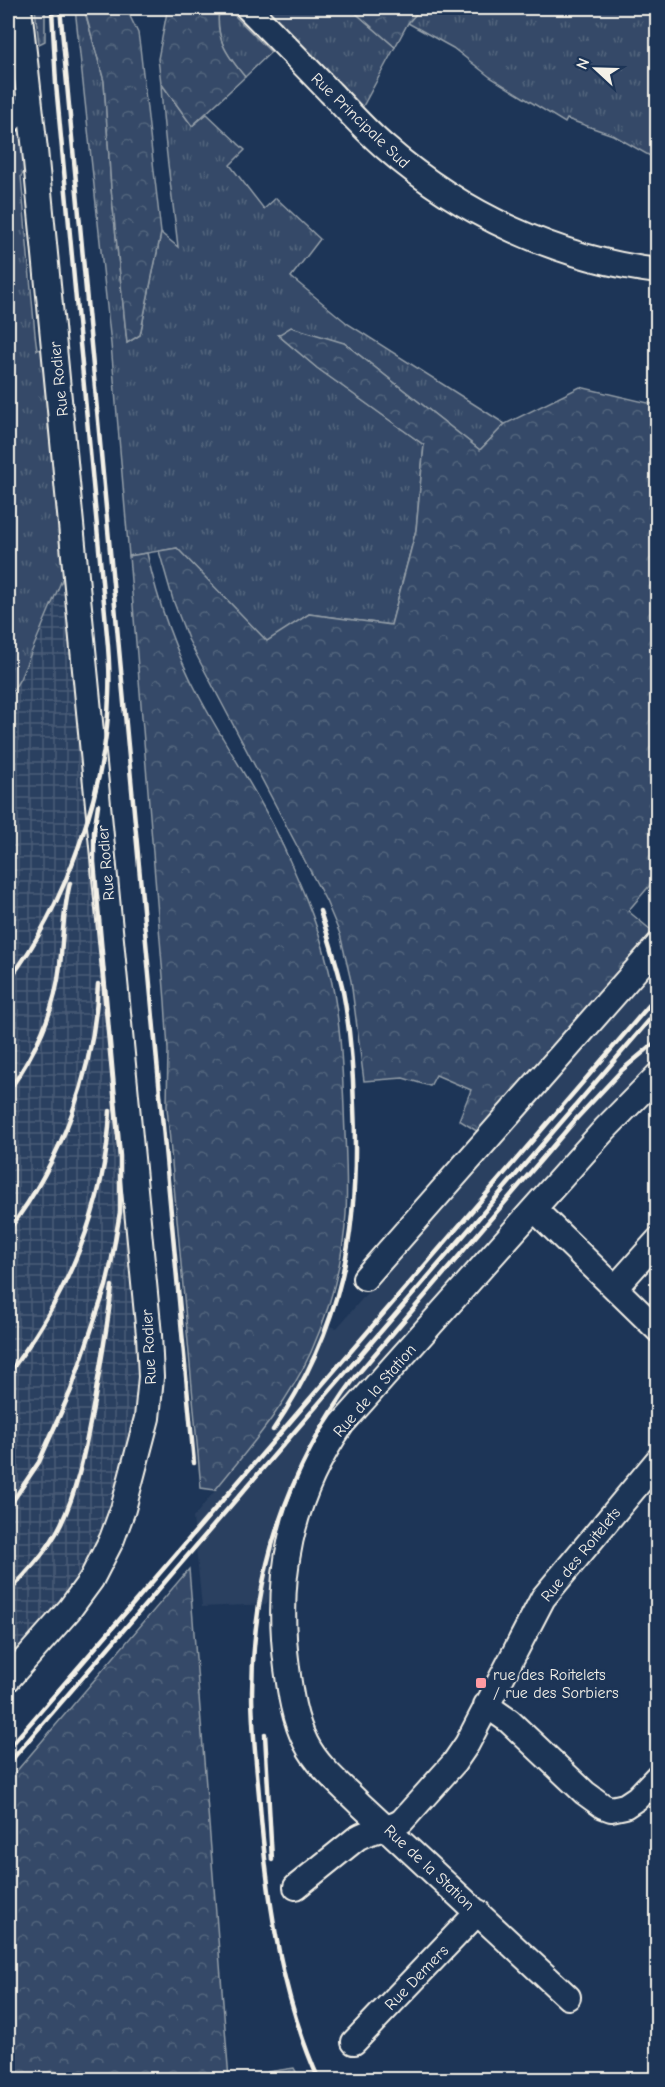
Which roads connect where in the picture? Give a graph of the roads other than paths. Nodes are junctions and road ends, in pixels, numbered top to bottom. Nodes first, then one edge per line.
1 (19, 8) edge
2 (248, 8) edge
3 (30, 106) junction
4 (8, 122) edge
5 (657, 271) edge
6 (657, 945) edge
7 (657, 1075) edge
8 (535, 1209) junction
9 (657, 1240) edge
10 (365, 1278) dead end
11 (615, 1288) junction
12 (657, 1330) edge
13 (657, 1460) edge
14 (8, 1679) edge
15 (486, 1705) junction
16 (657, 1776) edge
17 (387, 1827) junction
18 (296, 1887) dead end
19 (478, 1912) junction
20 (568, 1997) dead end
21 (354, 2042) dead end

1 - 3 street, Rue Rodier
2 - 5 street, Rue Principale Sud
3 - 4 street
3 - 14 street, Rue Rodier
6 - 10 street
7 - 8 street, Rue de la Station
8 - 11 street
8 - 17 street, Rue de la Station
9 - 11 street
11 - 12 street
13 - 15 street, Rue des Roitelets
15 - 16 street
15 - 17 street, Rue des Roitelets
17 - 18 street, Rue des Roitelets
17 - 19 street, Rue de la Station
19 - 20 street, Rue de la Station
19 - 21 street, Rue Demers

